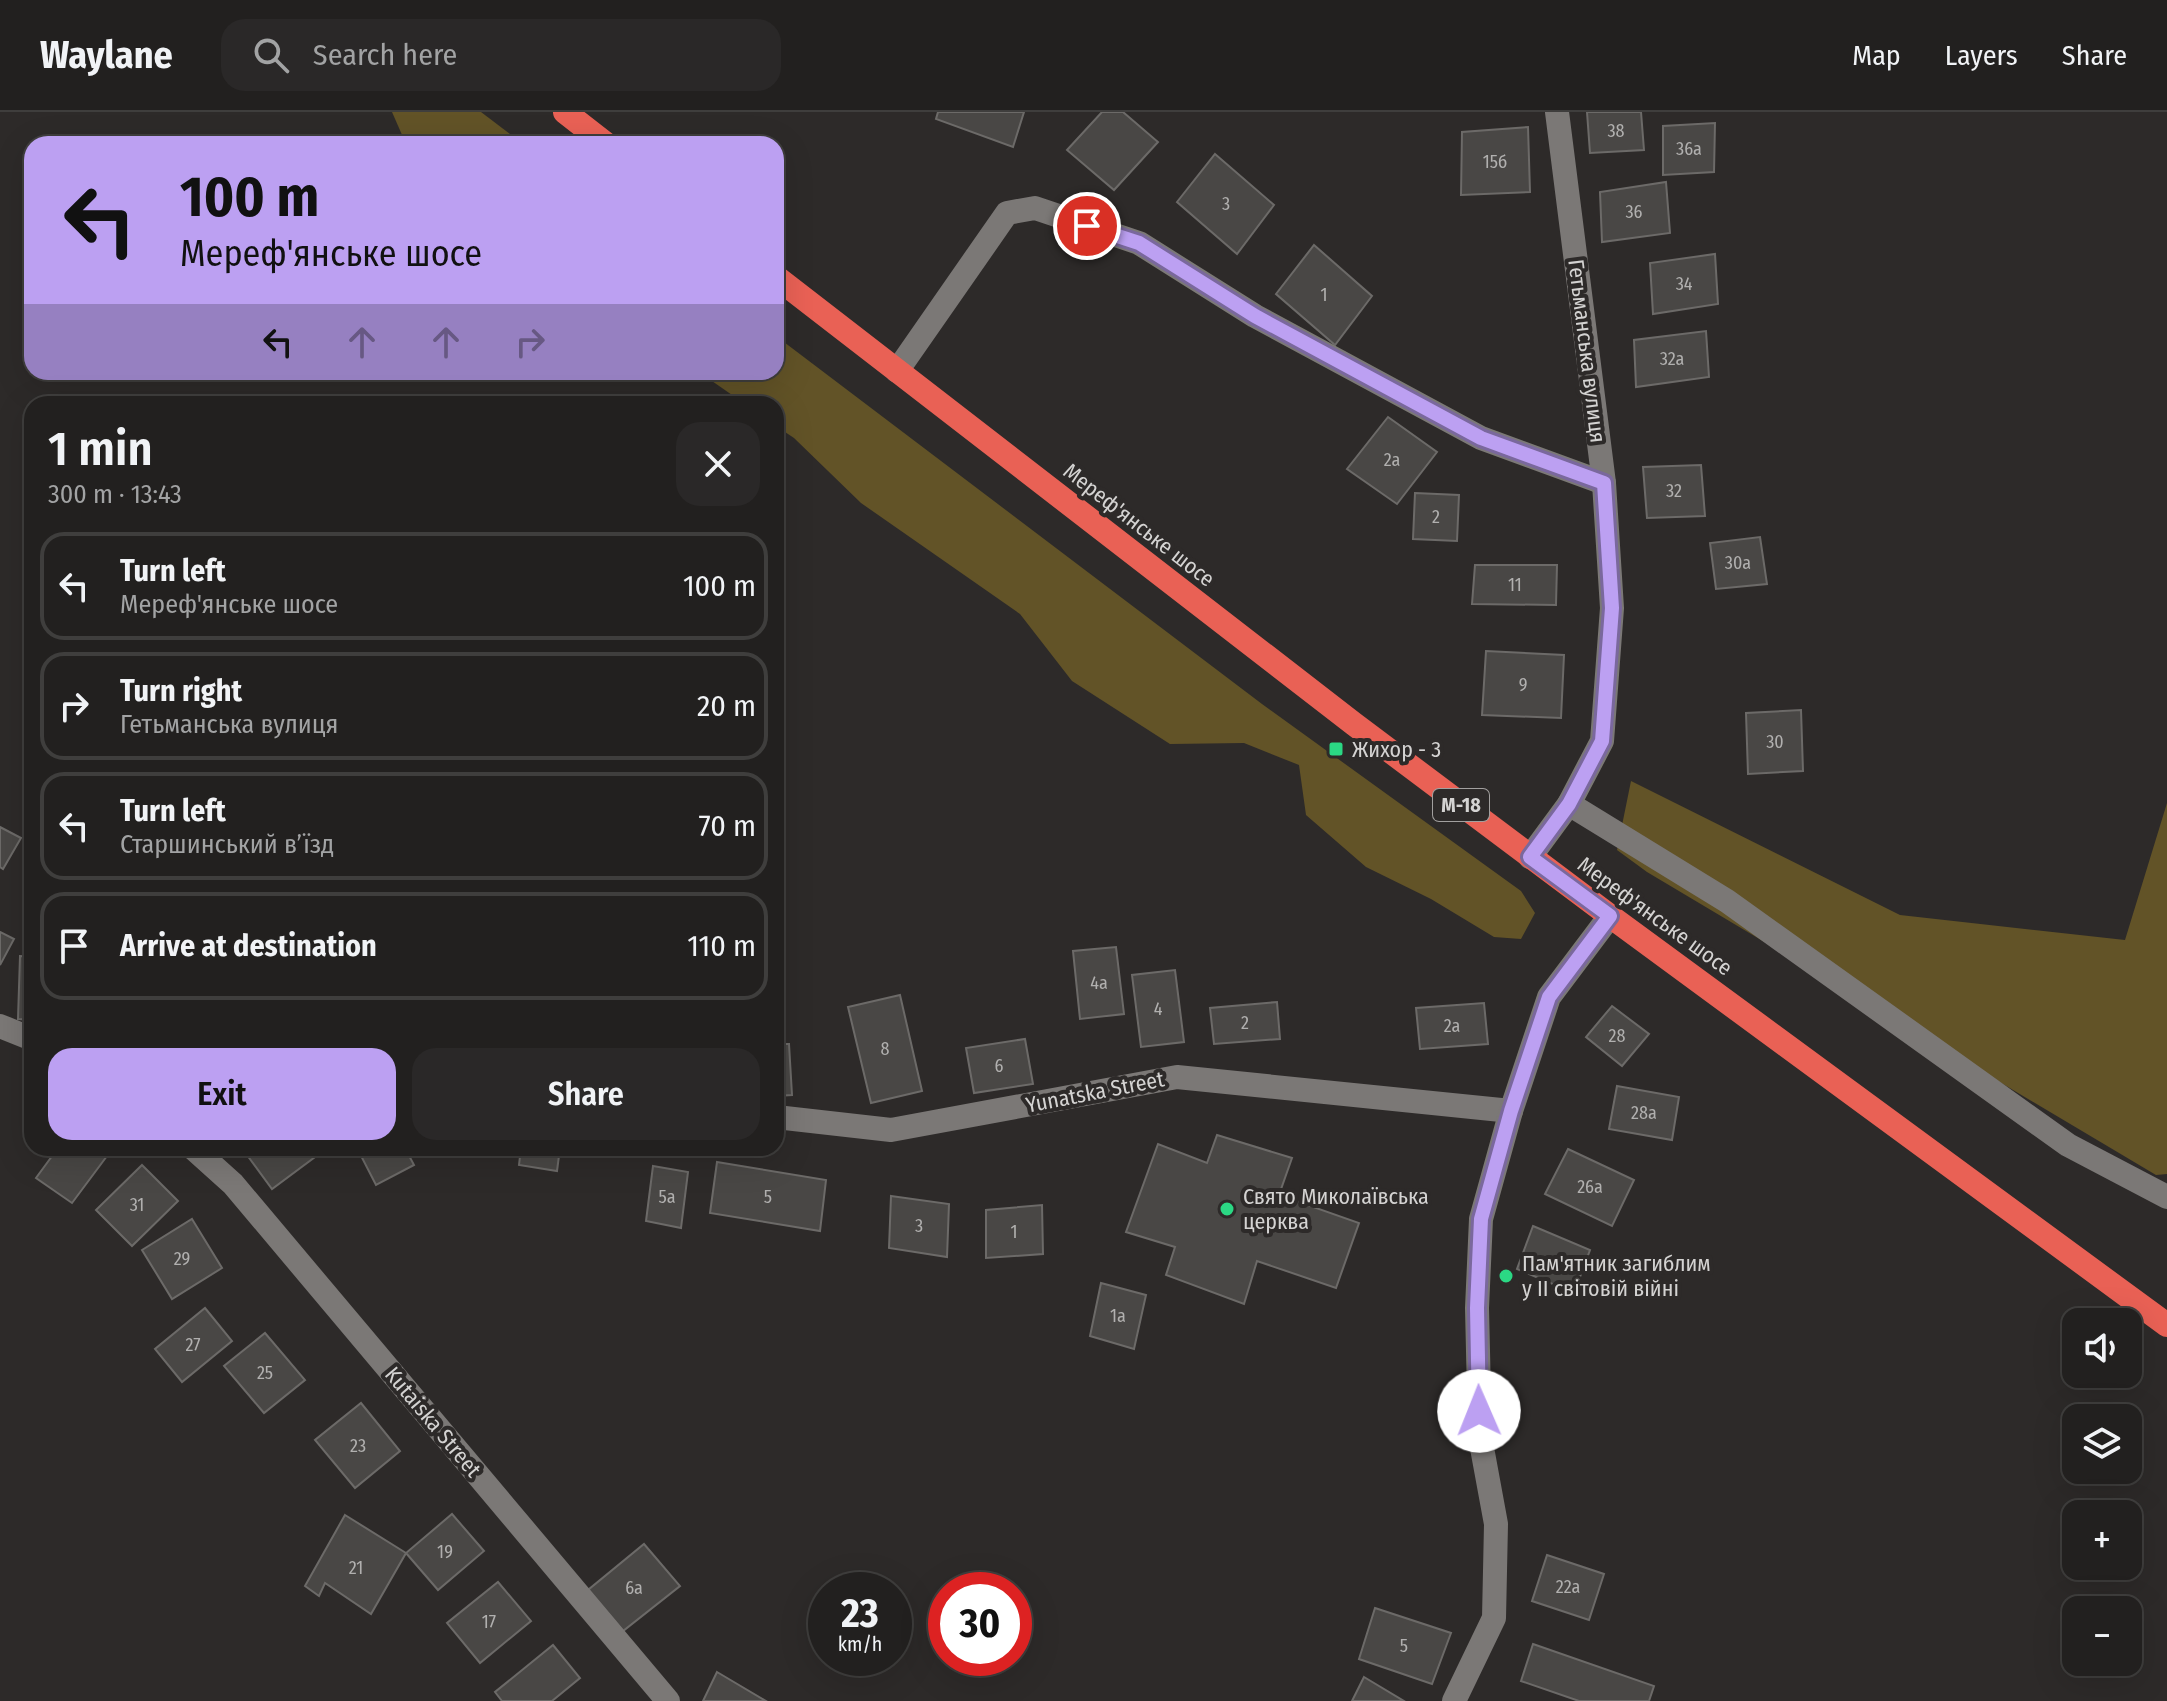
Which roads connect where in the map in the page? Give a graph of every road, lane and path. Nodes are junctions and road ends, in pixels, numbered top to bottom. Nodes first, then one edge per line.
1 (565, 112) edge
2 (1557, 112) edge
3 (596, 136) edge
4 (784, 283) edge
5 (897, 371) junction
6 (1604, 483) junction
7 (1569, 804) junction
8 (1530, 857) junction
9 (1610, 916) junction
10 (0, 1026) edge
11 (24, 1036) edge
12 (1511, 1111) junction
13 (784, 1118) edge
14 (202, 1156) edge
15 (2167, 1197) edge
16 (2162, 1322) edge
17 (668, 1701) edge
18 (1454, 1701) edge

1 - 3 highway
2 - 6 street, Гетьманська вулиця
4 - 5 highway, Мереф'янське шосе / М-18
5 - 6 street
5 - 8 highway, Мереф'янське шосе / М-18
6 - 7 street, Гетьманська вулиця
7 - 8 street, Гетьманська вулиця
7 - 15 street
8 - 9 highway, Мереф'янське шосе / М-18
9 - 12 street
9 - 16 highway, Мереф'янське шосе / М-18
10 - 11 street
12 - 13 street, Yunatska Street
12 - 18 street
14 - 17 street, Kutaiska Street

